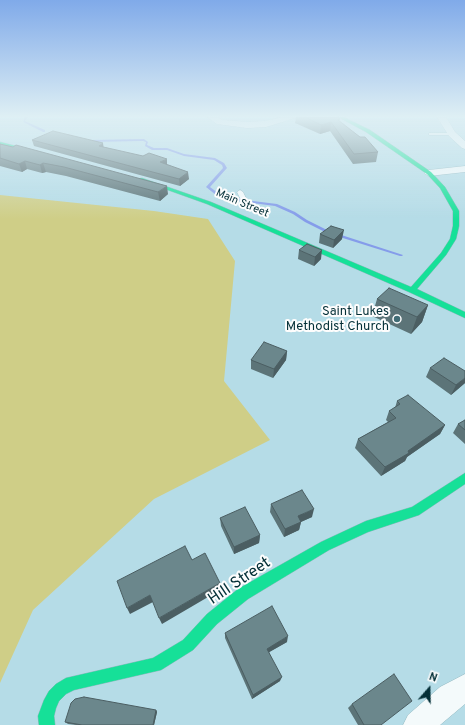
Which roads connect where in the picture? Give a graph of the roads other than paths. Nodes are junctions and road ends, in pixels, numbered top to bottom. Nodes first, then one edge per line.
1 (29, 151) edge
2 (396, 151) edge
3 (52, 157) edge
4 (465, 169) edge
5 (429, 174) junction
6 (128, 177) edge
7 (240, 192) dead end
8 (247, 206) dead end
9 (412, 290) junction
10 (465, 315) edge
11 (465, 478) edge
12 (465, 688) edge
13 (47, 720) edge
14 (418, 725) edge

1 - 3 main road
2 - 5 main road
4 - 5 street
5 - 9 main road
6 - 9 main road, Main Street
7 - 8 lane
9 - 10 main road, Main Street
11 - 13 main road, Hill Street
12 - 14 street

